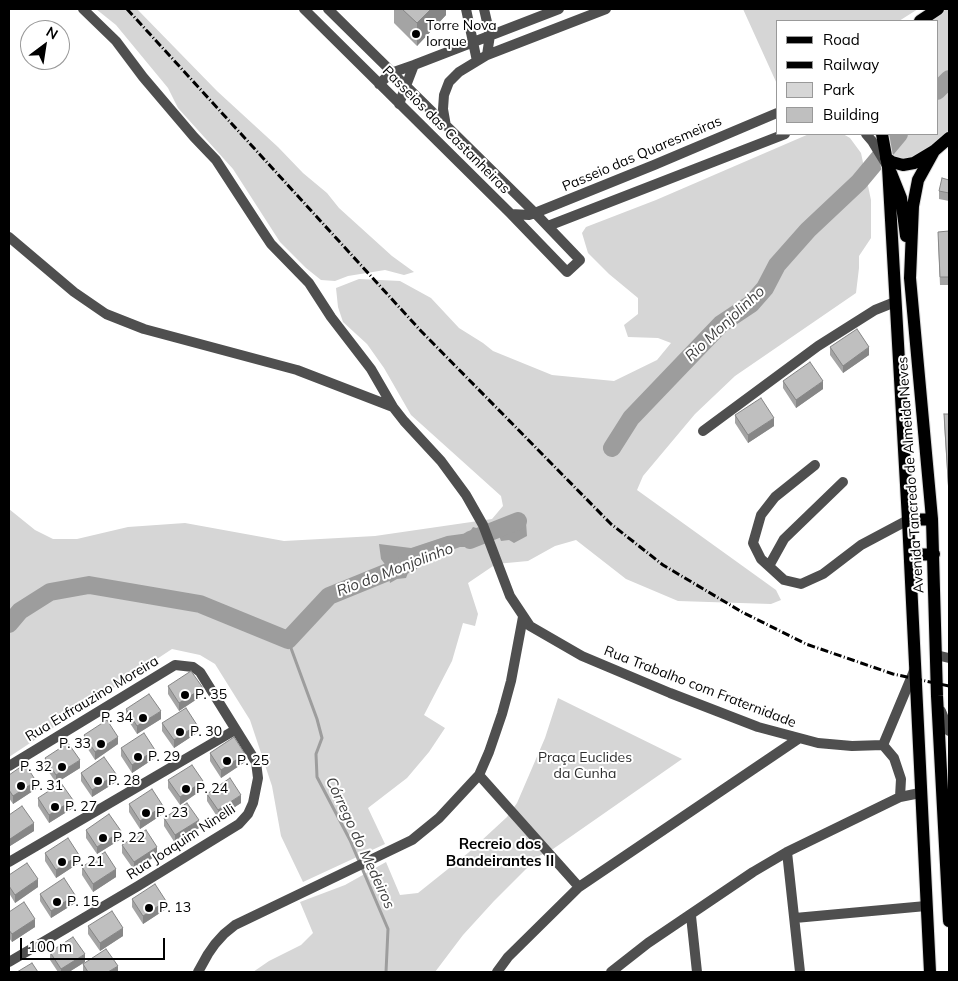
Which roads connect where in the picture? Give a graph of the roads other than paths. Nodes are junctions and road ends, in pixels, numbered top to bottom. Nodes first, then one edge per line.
1 (83, 9) edge
2 (307, 9) edge
3 (328, 9) edge
4 (466, 9) edge
5 (484, 9) edge
6 (559, 9) edge
7 (606, 9) edge
8 (938, 9) edge
9 (922, 20) edge
10 (490, 36) junction
11 (473, 43) junction
12 (487, 55) junction
13 (477, 61) junction
14 (414, 66) junction
15 (391, 73) junction
16 (379, 84) junction
17 (406, 87) junction
18 (399, 104) junction
19 (425, 105) junction
20 (776, 112) edge
21 (413, 118) junction
22 (447, 126) junction
23 (782, 135) edge
24 (873, 136) edge
25 (949, 138) edge
26 (934, 151) junction
27 (886, 162) junction
28 (535, 213) junction
29 (511, 214) junction
30 (548, 226) junction
31 (9, 237) edge
32 (910, 278) junction
33 (895, 302) junction
34 (393, 407) junction
35 (703, 431) dead end
36 (815, 465) dead end
37 (842, 482) dead end
38 (932, 519) junction
39 (908, 520) junction
40 (934, 554) junction
41 (910, 555) junction
42 (769, 566) junction
43 (524, 617) junction
44 (949, 658) edge
45 (936, 661) junction
46 (949, 663) edge
47 (193, 667) joint
48 (914, 672) junction
49 (936, 696) junction
50 (235, 730) junction
51 (949, 731) edge
52 (798, 739) junction
53 (883, 745) junction
54 (9, 766) edge
55 (479, 774) junction
56 (920, 793) junction
57 (900, 797) junction
58 (788, 852) junction
59 (9, 862) edge
60 (579, 887) junction
61 (926, 906) junction
62 (691, 916) junction
63 (794, 918) junction
64 (949, 921) edge
65 (9, 962) edge
66 (198, 972) edge
67 (496, 972) edge
68 (611, 972) edge
69 (697, 972) edge
70 (800, 972) edge
71 (930, 972) edge

1 - 34 street, Rua Trabalho com Fraternidade
2 - 16 street, Passeios das Castanheiras
3 - 15 street
4 - 11 street
5 - 10 street
6 - 10 street
7 - 12 street
8 - 9 main road
10 - 11 street
10 - 12 street
11 - 13 street
11 - 14 street
12 - 13 street
13 - 22 street
14 - 15 street
14 - 17 street
15 - 16 street
15 - 17 street
16 - 18 street, Passeios das Castanheiras
17 - 18 street
17 - 19 street
18 - 21 street, Passeios das Castanheiras
19 - 21 street
19 - 22 street
20 - 28 street, Passeio das Quaresmeiras
21 - 29 street, Passeios das Castanheiras
22 - 28 street
23 - 30 street
24 - 27 main road
25 - 26 main road
26 - 27 main road
26 - 32 main road, Avenida Tancredo de Almeida Neves
27 - 32 main road
27 - 33 main road, Avenida Tancredo de Almeida Neves
28 - 29 street, Passeio das Quaresmeiras
28 - 30 street
29 - 30 street, Passeios das Castanheiras
31 - 34 street
32 - 38 main road, Avenida Tancredo de Almeida Neves
33 - 35 street
33 - 39 main road, Avenida Tancredo de Almeida Neves
34 - 43 street, Rua Trabalho com Fraternidade
36 - 42 street
37 - 42 street
38 - 39 main road
38 - 40 main road, Avenida Tancredo de Almeida Neves
39 - 41 main road, Avenida Tancredo de Almeida Neves
39 - 42 street
40 - 41 main road
40 - 45 main road, Avenida Tancredo de Almeida Neves
41 - 48 main road, Avenida Tancredo de Almeida Neves
43 - 52 street, Rua Trabalho com Fraternidade
43 - 55 street
44 - 45 street
45 - 46 street
45 - 49 main road, Avenida Tancredo de Almeida Neves
47 - 50 street, Rua Joaquim Ninelli
47 - 54 street, Rua Eufrauzino Moreira
48 - 53 street, Avenida Tancredo de Almeida Neves
48 - 56 main road, Avenida Tancredo de Almeida Neves
49 - 51 street
49 - 64 main road, Avenida Tancredo de Almeida Neves
50 - 59 street
50 - 65 street, Rua Joaquim Ninelli
52 - 53 street, Rua Trabalho com Fraternidade
52 - 60 street
53 - 57 street
55 - 60 street
55 - 66 street
56 - 57 street
56 - 61 main road, Avenida Tancredo de Almeida Neves
57 - 58 street
58 - 62 street
58 - 63 street
60 - 67 street
61 - 63 street
61 - 71 main road, Avenida Tancredo de Almeida Neves
62 - 68 street
62 - 69 street
63 - 70 street

